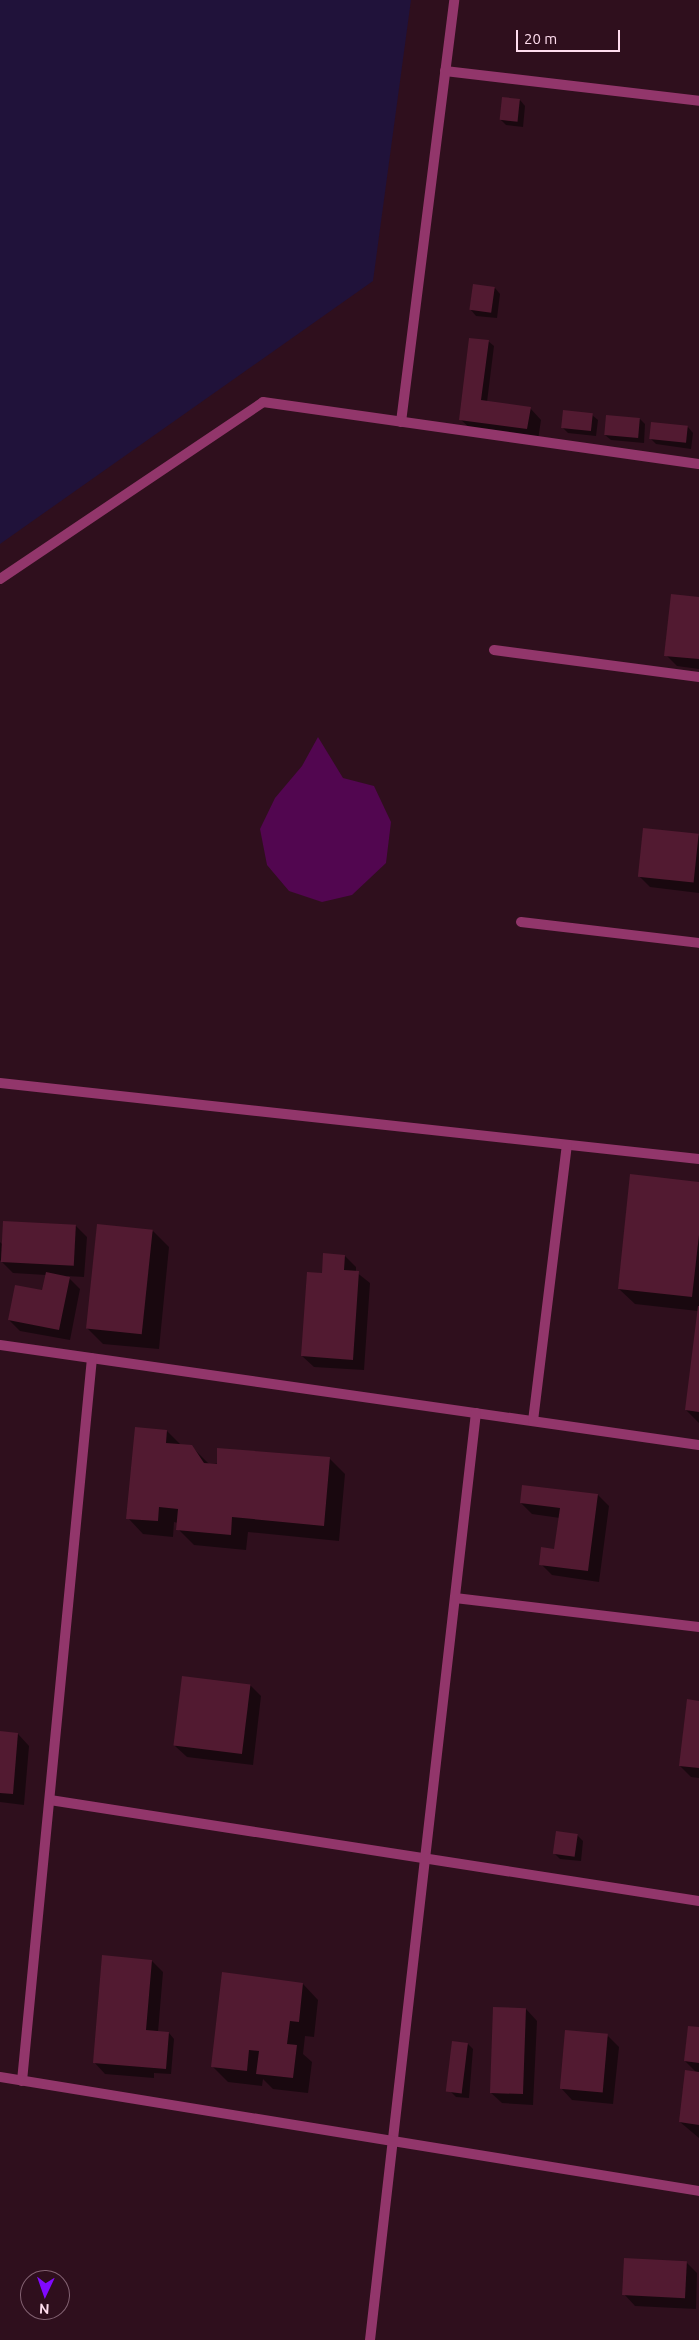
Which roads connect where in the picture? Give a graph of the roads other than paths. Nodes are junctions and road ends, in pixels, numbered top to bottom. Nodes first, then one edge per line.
1 (454, 0) edge
2 (445, 71) junction
3 (699, 101) edge
4 (401, 422) junction
5 (699, 464) edge
6 (0, 580) edge
7 (494, 650) dead end
8 (699, 677) edge
9 (521, 922) dead end
10 (699, 943) edge
11 (0, 1083) edge
12 (567, 1145) junction
13 (699, 1159) edge
14 (0, 1345) edge
15 (92, 1358) junction
16 (476, 1413) junction
17 (533, 1421) junction
18 (699, 1444) edge
19 (455, 1598) junction
20 (699, 1627) edge
21 (50, 1800) junction
22 (425, 1858) junction
23 (699, 1900) edge
24 (0, 2077) edge
25 (22, 2081) junction
26 (393, 2141) junction
27 (699, 2191) edge
28 (370, 2340) edge

1 - 2 street
2 - 3 street
2 - 4 street
4 - 5 street
4 - 6 street
7 - 8 street
9 - 10 street
11 - 12 street
12 - 13 street
12 - 17 street
14 - 15 street
15 - 16 street
15 - 21 street
16 - 17 street
16 - 19 street
17 - 18 street
19 - 20 street
19 - 22 street
21 - 22 street
21 - 25 street
22 - 23 street
22 - 26 street
24 - 25 street
25 - 26 street
26 - 27 street
26 - 28 street

